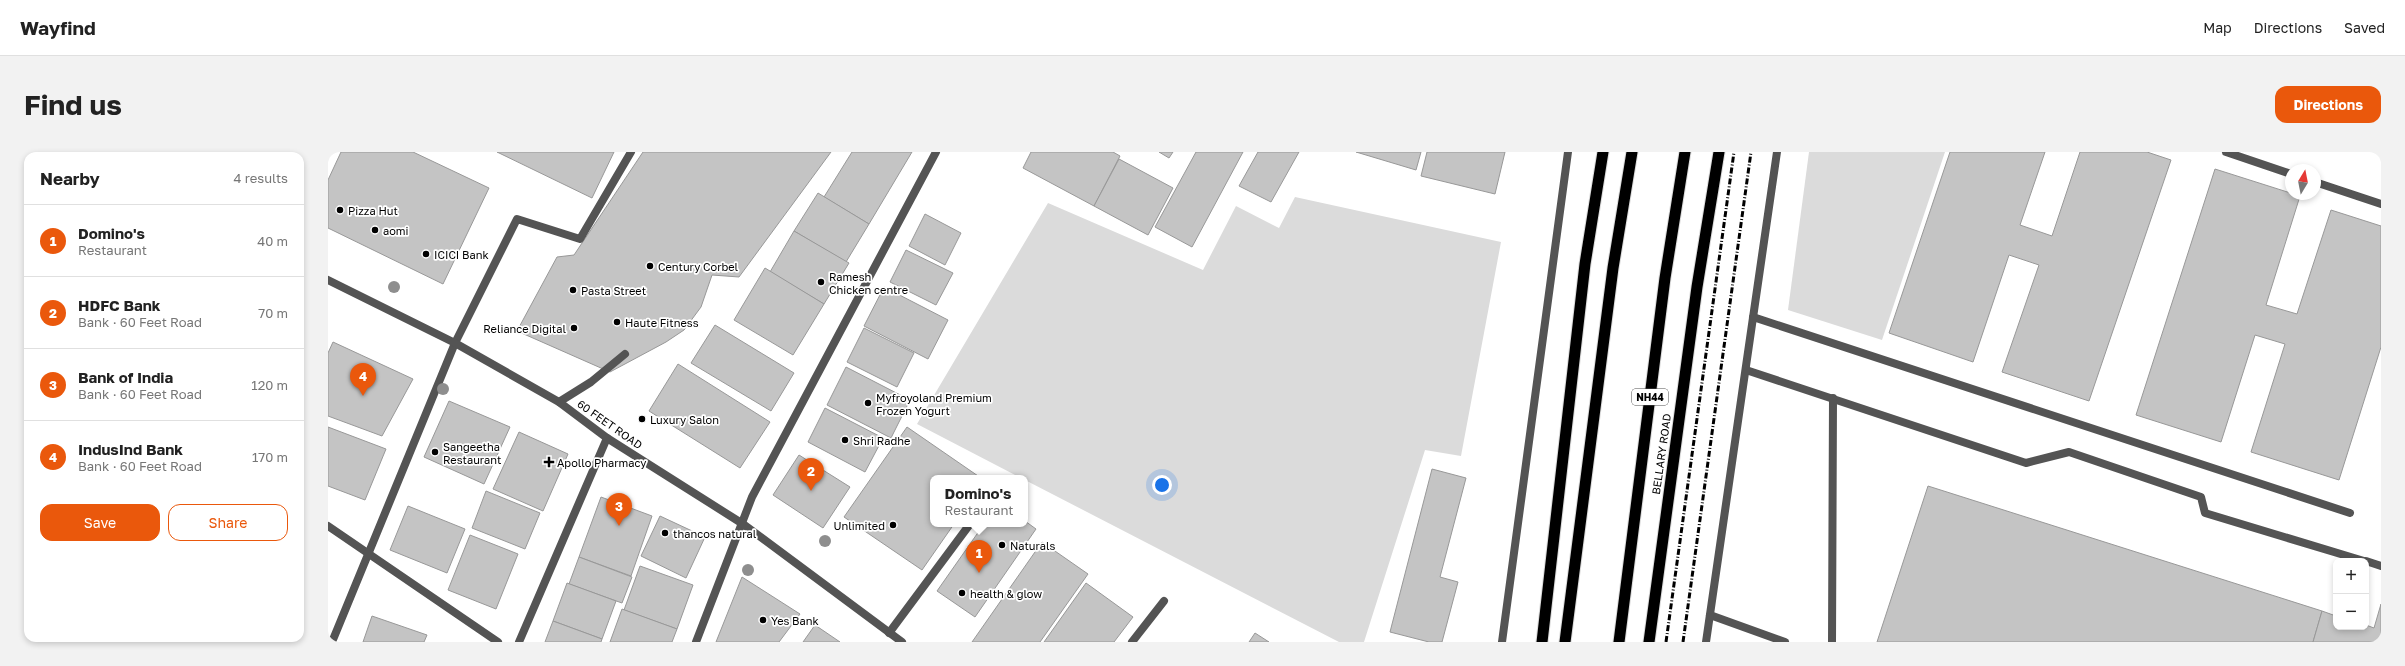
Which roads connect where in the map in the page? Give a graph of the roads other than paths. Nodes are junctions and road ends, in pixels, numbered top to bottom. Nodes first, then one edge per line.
1 (630, 152) edge
2 (936, 152) edge
3 (1568, 152) edge
4 (1603, 152) edge
5 (1632, 152) edge
6 (1685, 152) edge
7 (1719, 152) edge
8 (1777, 152) edge
9 (2226, 152) edge
10 (2285, 172) edge
11 (2321, 184) edge
12 (2381, 204) edge
13 (328, 280) edge
14 (1753, 317) junction
15 (455, 343) junction
16 (625, 354) dead end
17 (1746, 370) junction
18 (1833, 398) junction
19 (559, 402) junction
20 (607, 438) junction
21 (2350, 513) dead end
22 (743, 524) junction
23 (328, 526) edge
24 (968, 527) edge
25 (368, 553) junction
26 (2355, 558) edge
27 (2369, 562) edge
28 (2381, 566) edge
29 (1164, 602) dead end
30 (1710, 615) junction
31 (889, 633) junction
32 (332, 642) edge
33 (498, 642) edge
34 (519, 642) edge
35 (696, 642) edge
36 (902, 642) edge
37 (1132, 642) edge
38 (1502, 642) edge
39 (1542, 642) edge
40 (1565, 642) edge
41 (1618, 642) edge
42 (1649, 642) edge
43 (1706, 642) edge
44 (1785, 642) edge
45 (1832, 642) edge

1 - 15 street
2 - 22 street
3 - 38 street
4 - 39 highway
5 - 40 highway
6 - 41 highway, BELLARY ROAD / NH44
7 - 42 highway, BELLARY ROAD
8 - 14 street
9 - 10 street
11 - 12 street
13 - 15 street, 60 FEET ROAD
14 - 17 street
14 - 21 street
15 - 19 street, 60 FEET ROAD
15 - 25 street
16 - 19 street
17 - 18 street
17 - 30 street
18 - 26 street
18 - 45 street
19 - 20 street, 60 FEET ROAD
20 - 22 street, 60 FEET ROAD
20 - 34 street
22 - 31 street, 60 FEET ROAD
22 - 35 street
23 - 25 street
24 - 31 street
25 - 32 street
25 - 33 street
27 - 28 street
29 - 37 street
30 - 43 street
30 - 44 street
31 - 36 street, 60 FEET ROAD

